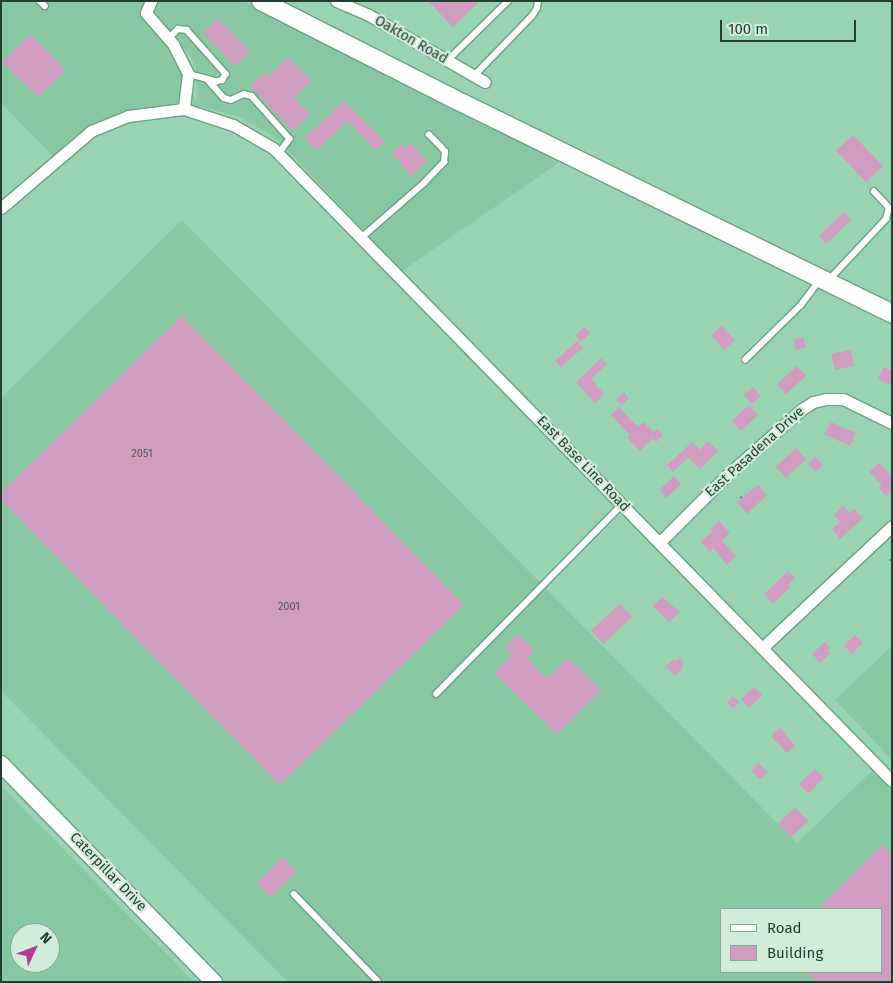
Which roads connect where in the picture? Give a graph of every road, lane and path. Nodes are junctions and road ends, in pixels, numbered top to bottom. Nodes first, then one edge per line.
1 (40, 1) edge
2 (151, 1) edge
3 (261, 1) edge
4 (336, 1) edge
5 (508, 1) edge
6 (538, 1) edge
7 (45, 6) dead end
8 (168, 39) junction
9 (447, 60) junction
10 (188, 74) junction
11 (474, 76) junction
12 (208, 80) junction
13 (485, 82) dead end
14 (184, 108) junction
15 (428, 135) dead end
16 (276, 151) junction
17 (874, 192) dead end
18 (1, 208) edge
19 (361, 238) junction
20 (823, 280) junction
21 (892, 314) edge
22 (745, 360) dead end
23 (892, 422) edge
24 (746, 494) dead end
25 (740, 498) dead end
26 (622, 505) junction
27 (892, 526) edge
28 (660, 542) junction
29 (892, 558) edge
30 (889, 561) dead end
31 (762, 648) junction
32 (436, 694) dead end
33 (1, 764) edge
34 (892, 781) edge
35 (294, 894) dead end
36 (377, 980) dead end
37 (214, 982) edge

1 - 7 lane
2 - 8 street
3 - 20 main road
4 - 9 street, Oakton Road
5 - 9 lane
6 - 11 lane
8 - 10 street
8 - 12 lane
9 - 11 street, Oakton Road
10 - 12 lane
10 - 14 street
11 - 13 street, Oakton Road
12 - 16 lane
14 - 16 street, East Base Line Road
14 - 18 street
15 - 19 lane
16 - 19 street, East Base Line Road
17 - 20 lane
19 - 26 street, East Base Line Road
20 - 21 main road
20 - 22 lane
23 - 28 street, East Pasadena Drive
24 - 25 path
26 - 28 street, East Base Line Road
26 - 32 lane
27 - 31 street
28 - 31 street, East Base Line Road
29 - 30 path
31 - 34 street, East Base Line Road
33 - 37 street, Caterpillar Drive
35 - 36 lane

